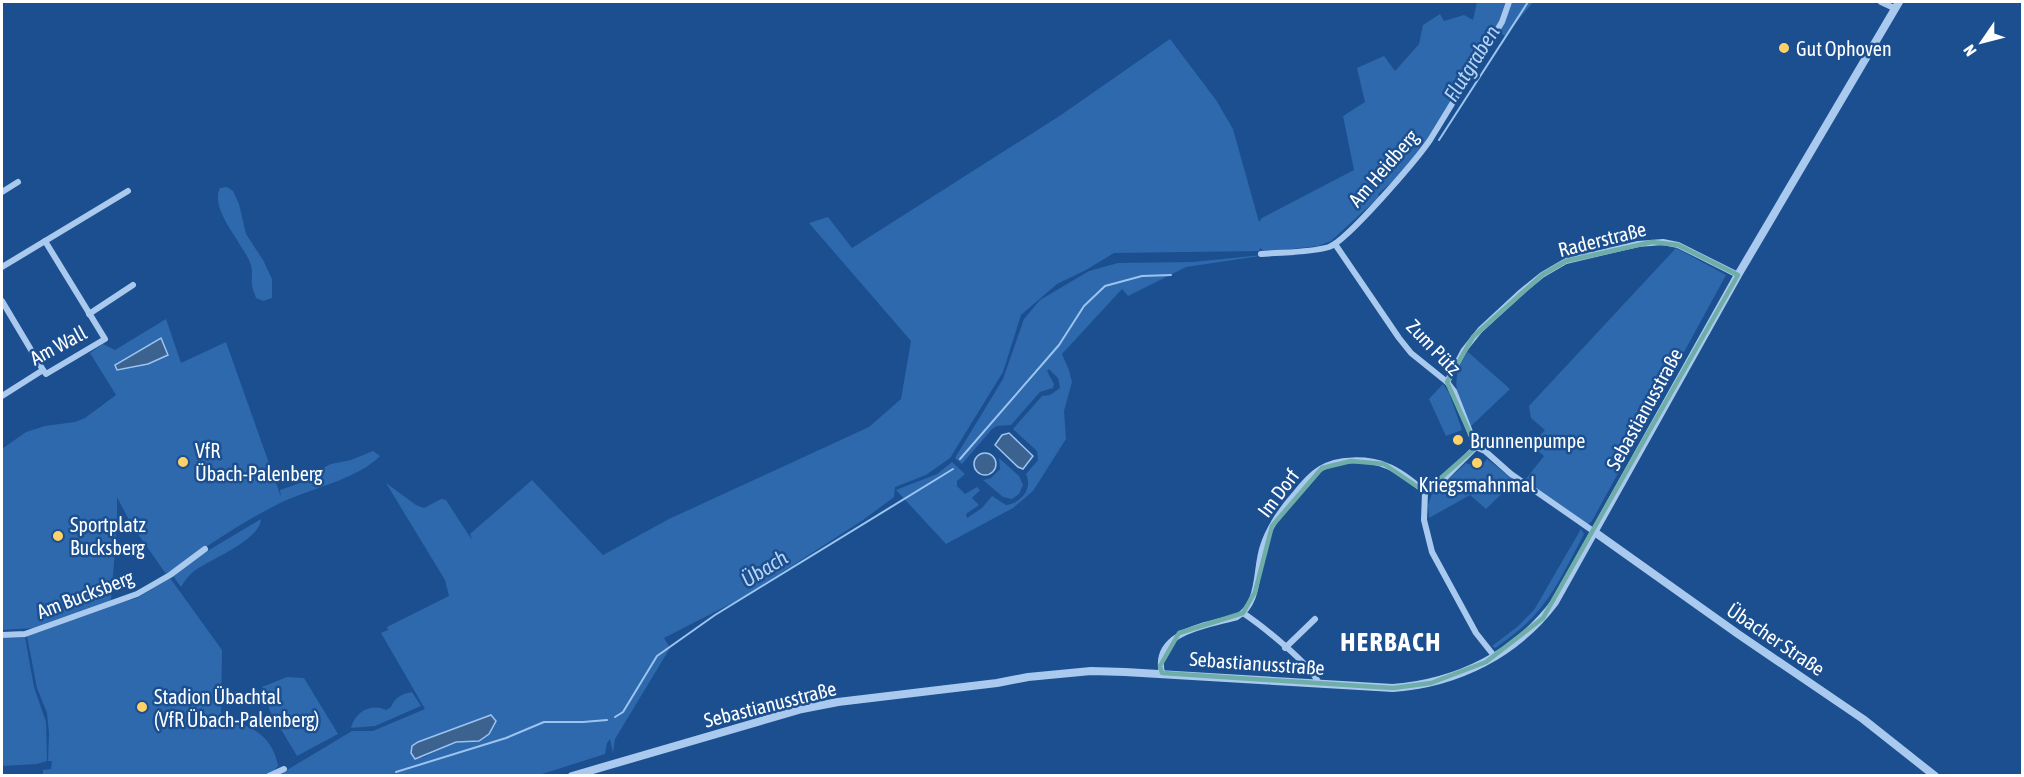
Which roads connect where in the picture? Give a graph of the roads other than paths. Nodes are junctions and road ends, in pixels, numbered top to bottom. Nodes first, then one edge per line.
1 (1509, 2) edge
2 (1881, 2) edge
3 (1896, 5) edge
4 (18, 182) dead end
5 (129, 191) dead end
6 (2, 192) edge
7 (45, 241) junction
8 (1335, 244) junction
9 (1261, 254) dead end
10 (2, 267) edge
11 (1738, 275) junction
12 (133, 285) dead end
13 (2, 301) edge
14 (89, 314) junction
15 (44, 370) junction
16 (1446, 382) junction
17 (2, 396) edge
18 (1476, 447) junction
19 (1425, 492) junction
20 (1596, 533) junction
21 (205, 549) dead end
22 (1243, 613) junction
23 (1315, 619) dead end
24 (2, 634) edge
25 (1285, 648) junction
26 (1495, 657) junction
27 (1162, 673) junction
28 (1319, 684) junction
29 (284, 769) dead end
30 (269, 776) edge
31 (572, 776) edge
32 (1935, 776) edge

1 - 8 street, Am Heidberg
2 - 3 street
3 - 11 street, Sebastianusstraße
4 - 6 street
5 - 7 street
7 - 10 street
7 - 14 street, Am Wall
8 - 9 street
8 - 16 street, Zum Pütz
11 - 16 street, Raderstraße
11 - 20 street, Sebastianusstraße
12 - 14 street, Am Wall
13 - 15 street
14 - 15 street, Am Wall
15 - 17 street, Am Wall
16 - 18 street, Zum Pütz
18 - 19 street
18 - 20 street
19 - 22 street, Im Dorf
19 - 26 street
20 - 26 street, Sebastianusstraße
20 - 32 street, Übacher Straße
21 - 24 street, Am Bucksberg
22 - 25 street
22 - 27 street
23 - 25 street
25 - 28 street
26 - 28 street, Sebastianusstraße
27 - 28 street, Sebastianusstraße
27 - 31 street, Sebastianusstraße
29 - 30 street

